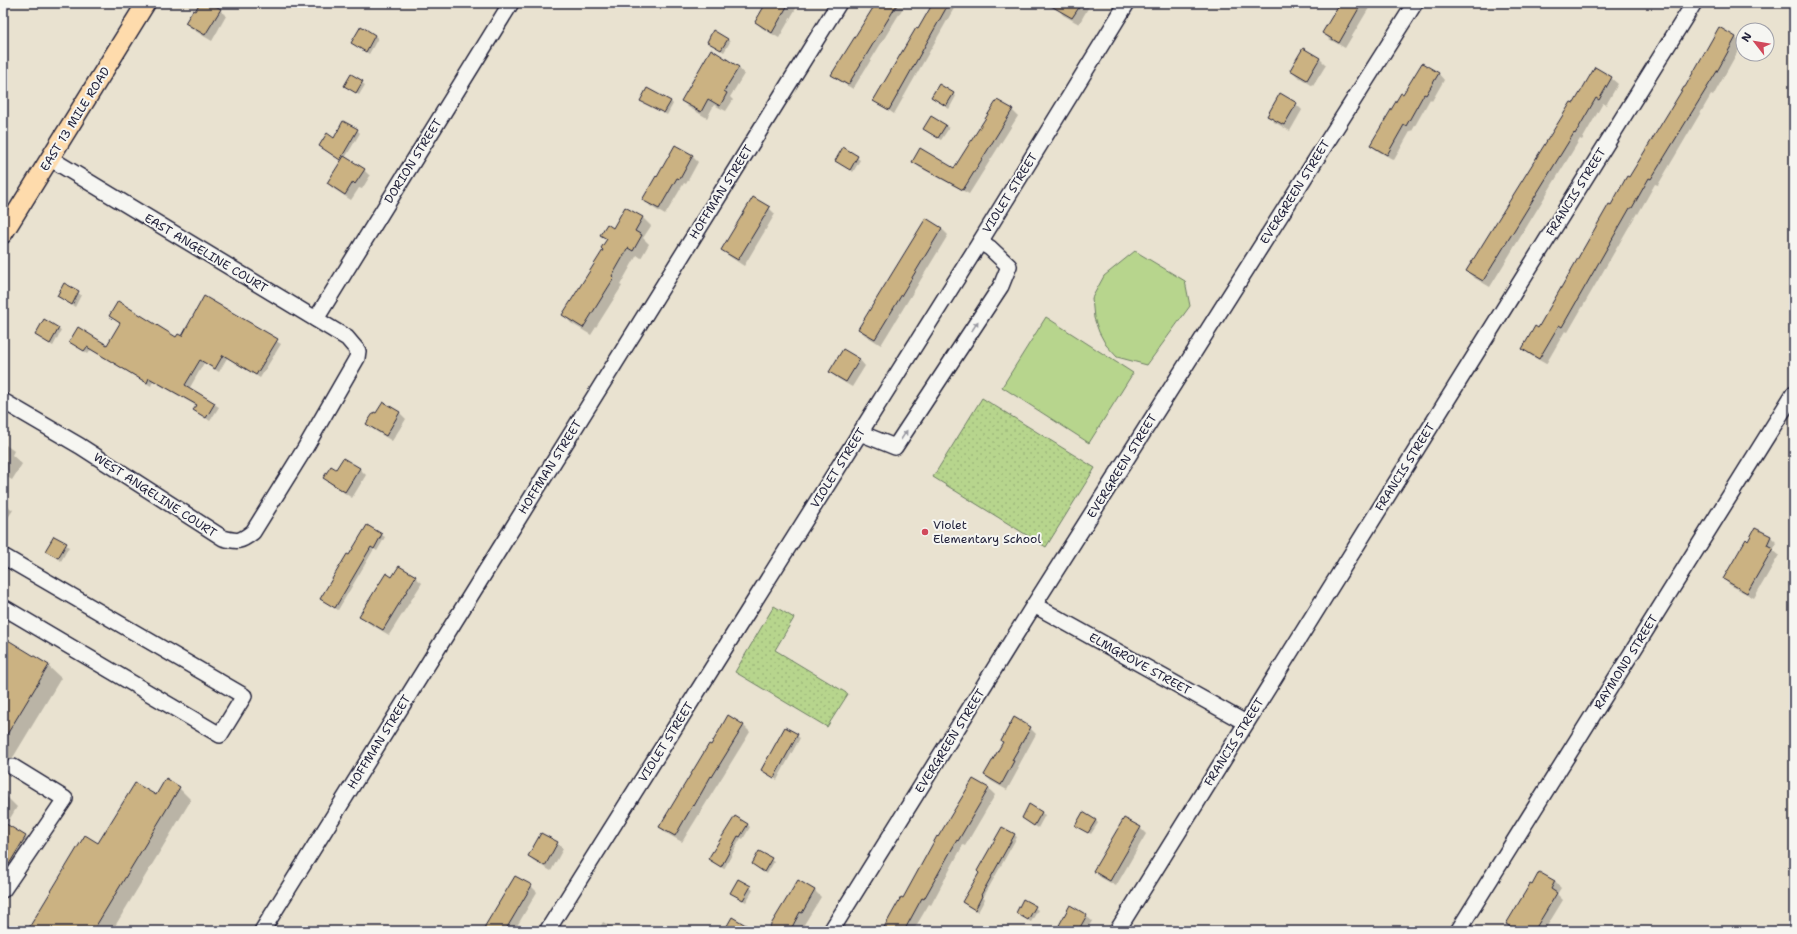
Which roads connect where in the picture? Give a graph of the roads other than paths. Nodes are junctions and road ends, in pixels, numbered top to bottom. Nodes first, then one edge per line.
1 (146, 3) edge
2 (511, 3) edge
3 (839, 3) edge
4 (1127, 3) edge
5 (1415, 3) edge
6 (1694, 3) edge
7 (51, 159) junction
8 (3, 234) edge
9 (980, 242) junction
10 (316, 319) junction
11 (358, 351) joint
12 (1794, 393) edge
13 (3, 400) edge
14 (860, 433) junction
15 (3, 556) edge
16 (1034, 605) junction
17 (3, 607) edge
18 (1246, 723) junction
19 (13, 767) dead end
20 (3, 890) edge
21 (262, 931) edge
22 (547, 931) edge
23 (831, 931) edge
24 (1117, 931) edge
25 (1458, 931) edge

1 - 7 main road, EAST 13 MILE ROAD
2 - 10 street, DORION STREET
3 - 21 street, HOFFMAN STREET
4 - 9 street, VIOLET STREET
5 - 16 street, EVERGREEN STREET
6 - 18 street, FRANCIS STREET
7 - 8 main road, EAST 13 MILE ROAD
7 - 10 street, EAST ANGELINE COURT
9 - 14 street, VIOLET STREET
14 -> 9 street
10 - 11 street, EAST ANGELINE COURT
11 - 13 street, WEST ANGELINE COURT
12 - 25 street, RAYMOND STREET
14 - 22 street, VIOLET STREET
15 - 17 street
16 - 18 street, ELMGROVE STREET
16 - 23 street, EVERGREEN STREET
18 - 24 street, FRANCIS STREET
19 - 20 street

